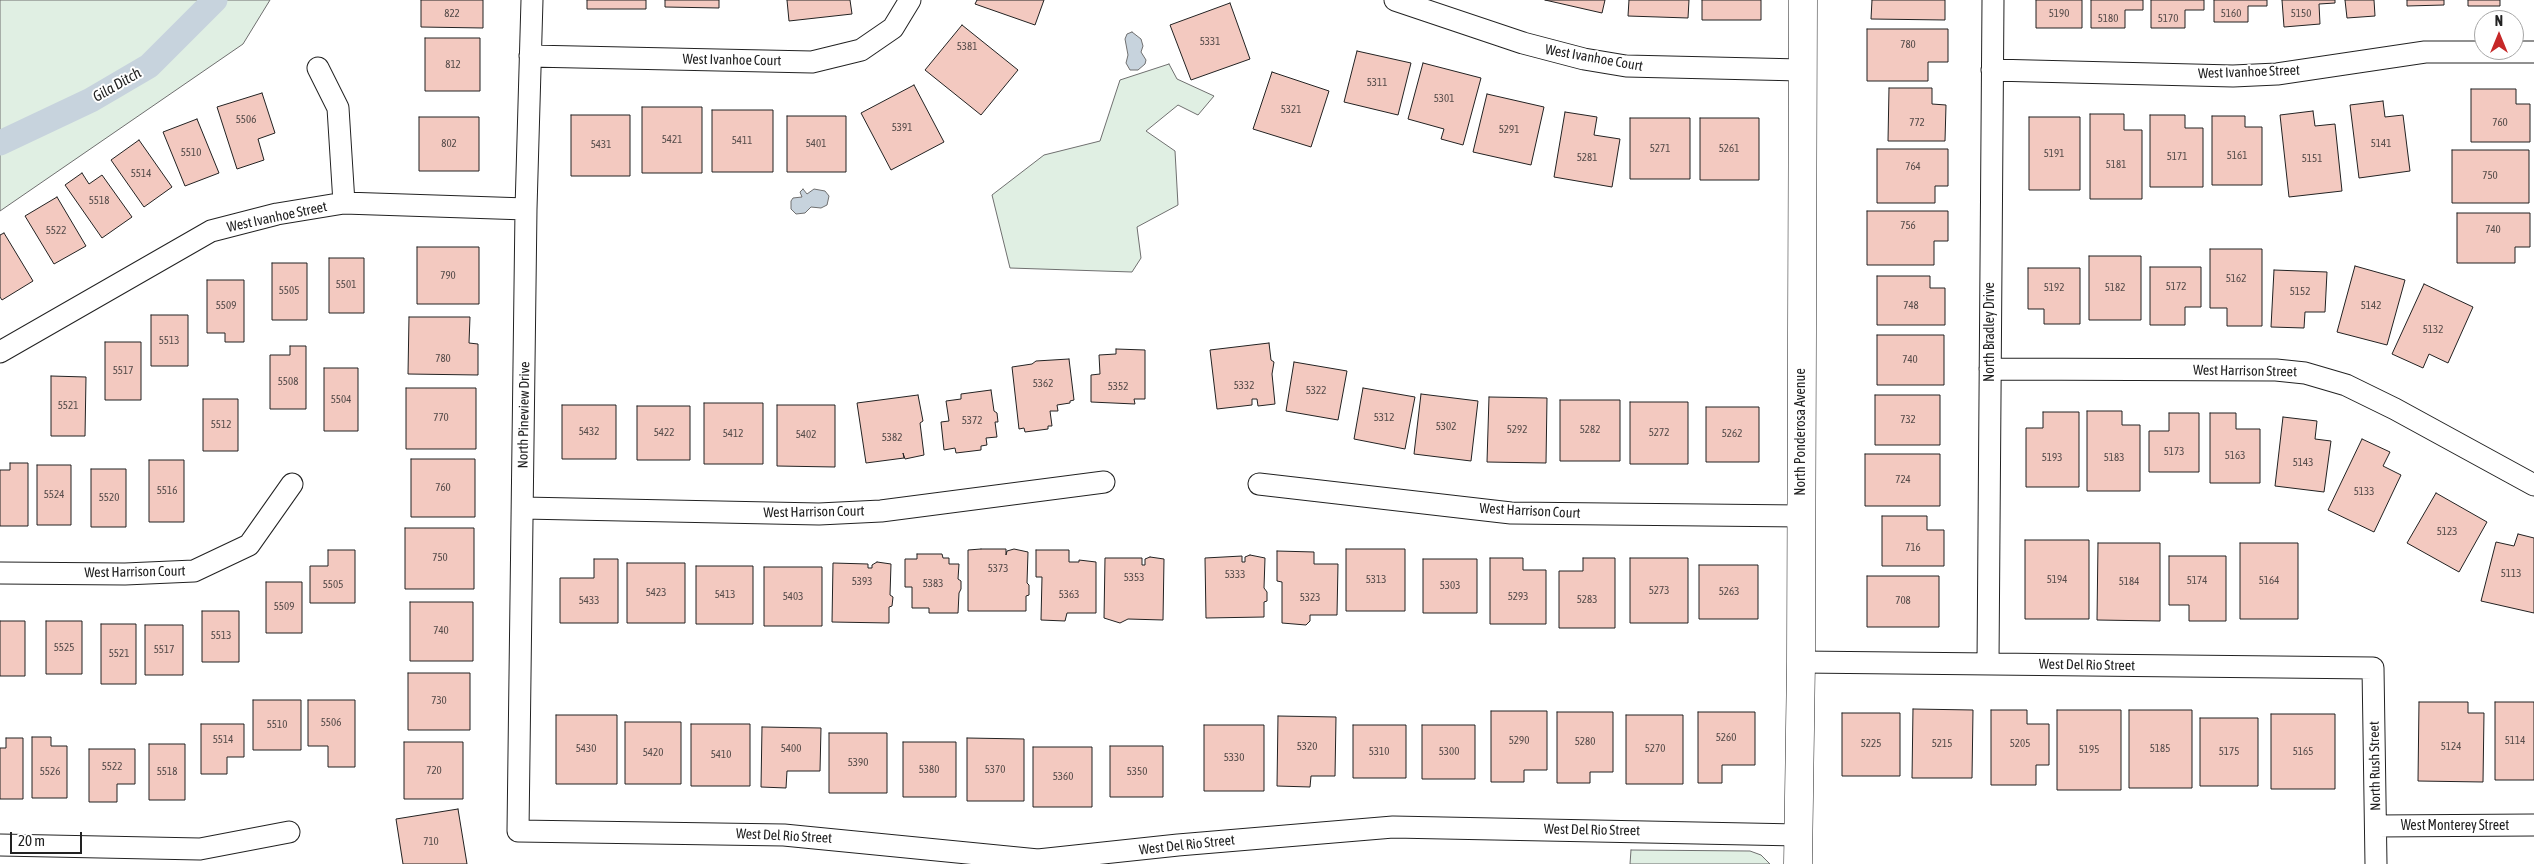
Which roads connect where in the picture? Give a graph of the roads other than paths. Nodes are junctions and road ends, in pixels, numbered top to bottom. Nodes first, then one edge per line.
1 (532, 0) edge
2 (910, 0) edge
3 (1395, 0) edge
4 (1803, 0) edge
5 (1993, 0) edge
6 (2534, 52) edge
7 (530, 56) junction
8 (318, 68) dead end
9 (1802, 70) junction
10 (1992, 70) junction
11 (344, 203) junction
12 (526, 209) junction
13 (0, 352) edge
14 (1990, 369) junction
15 (1104, 482) dead end
16 (292, 484) dead end
17 (1260, 484) dead end
18 (2534, 485) edge
19 (523, 508) junction
20 (1802, 516) junction
21 (0, 573) edge
22 (1802, 662) junction
23 (1988, 664) junction
24 (2373, 668) joint
25 (2534, 825) edge
26 (2376, 826) junction
27 (518, 831) joint
28 (289, 832) dead end
29 (1798, 835) junction
30 (0, 845) edge
31 (1798, 864) edge
32 (2376, 864) edge

1 - 7 street, North Pineview Drive
2 - 7 street, West Ivanhoe Court
3 - 9 street, West Ivanhoe Court
4 - 9 street, North Ponderosa Avenue
5 - 10 street, North Bradley Drive
6 - 10 street, West Ivanhoe Street
7 - 12 street, North Pineview Drive
8 - 11 street
9 - 20 street, North Ponderosa Avenue
10 - 14 street, North Bradley Drive
11 - 12 street, West Ivanhoe Street
11 - 13 street, West Ivanhoe Street
12 - 19 street, North Pineview Drive
14 - 18 street, West Harrison Street
14 - 23 street, North Bradley Drive
15 - 19 street, West Harrison Court
16 - 21 street, West Harrison Court
17 - 20 street, West Harrison Court
19 - 27 street, North Pineview Drive
20 - 22 street, North Ponderosa Avenue
22 - 23 street, West Del Rio Street
22 - 29 street, North Ponderosa Avenue
23 - 24 street, West Del Rio Street
24 - 26 street, North Rush Street
25 - 26 street, West Monterey Street
26 - 32 street, North Rush Street
27 - 29 street, West Del Rio Street
28 - 30 street
29 - 31 street, North Ponderosa Avenue

